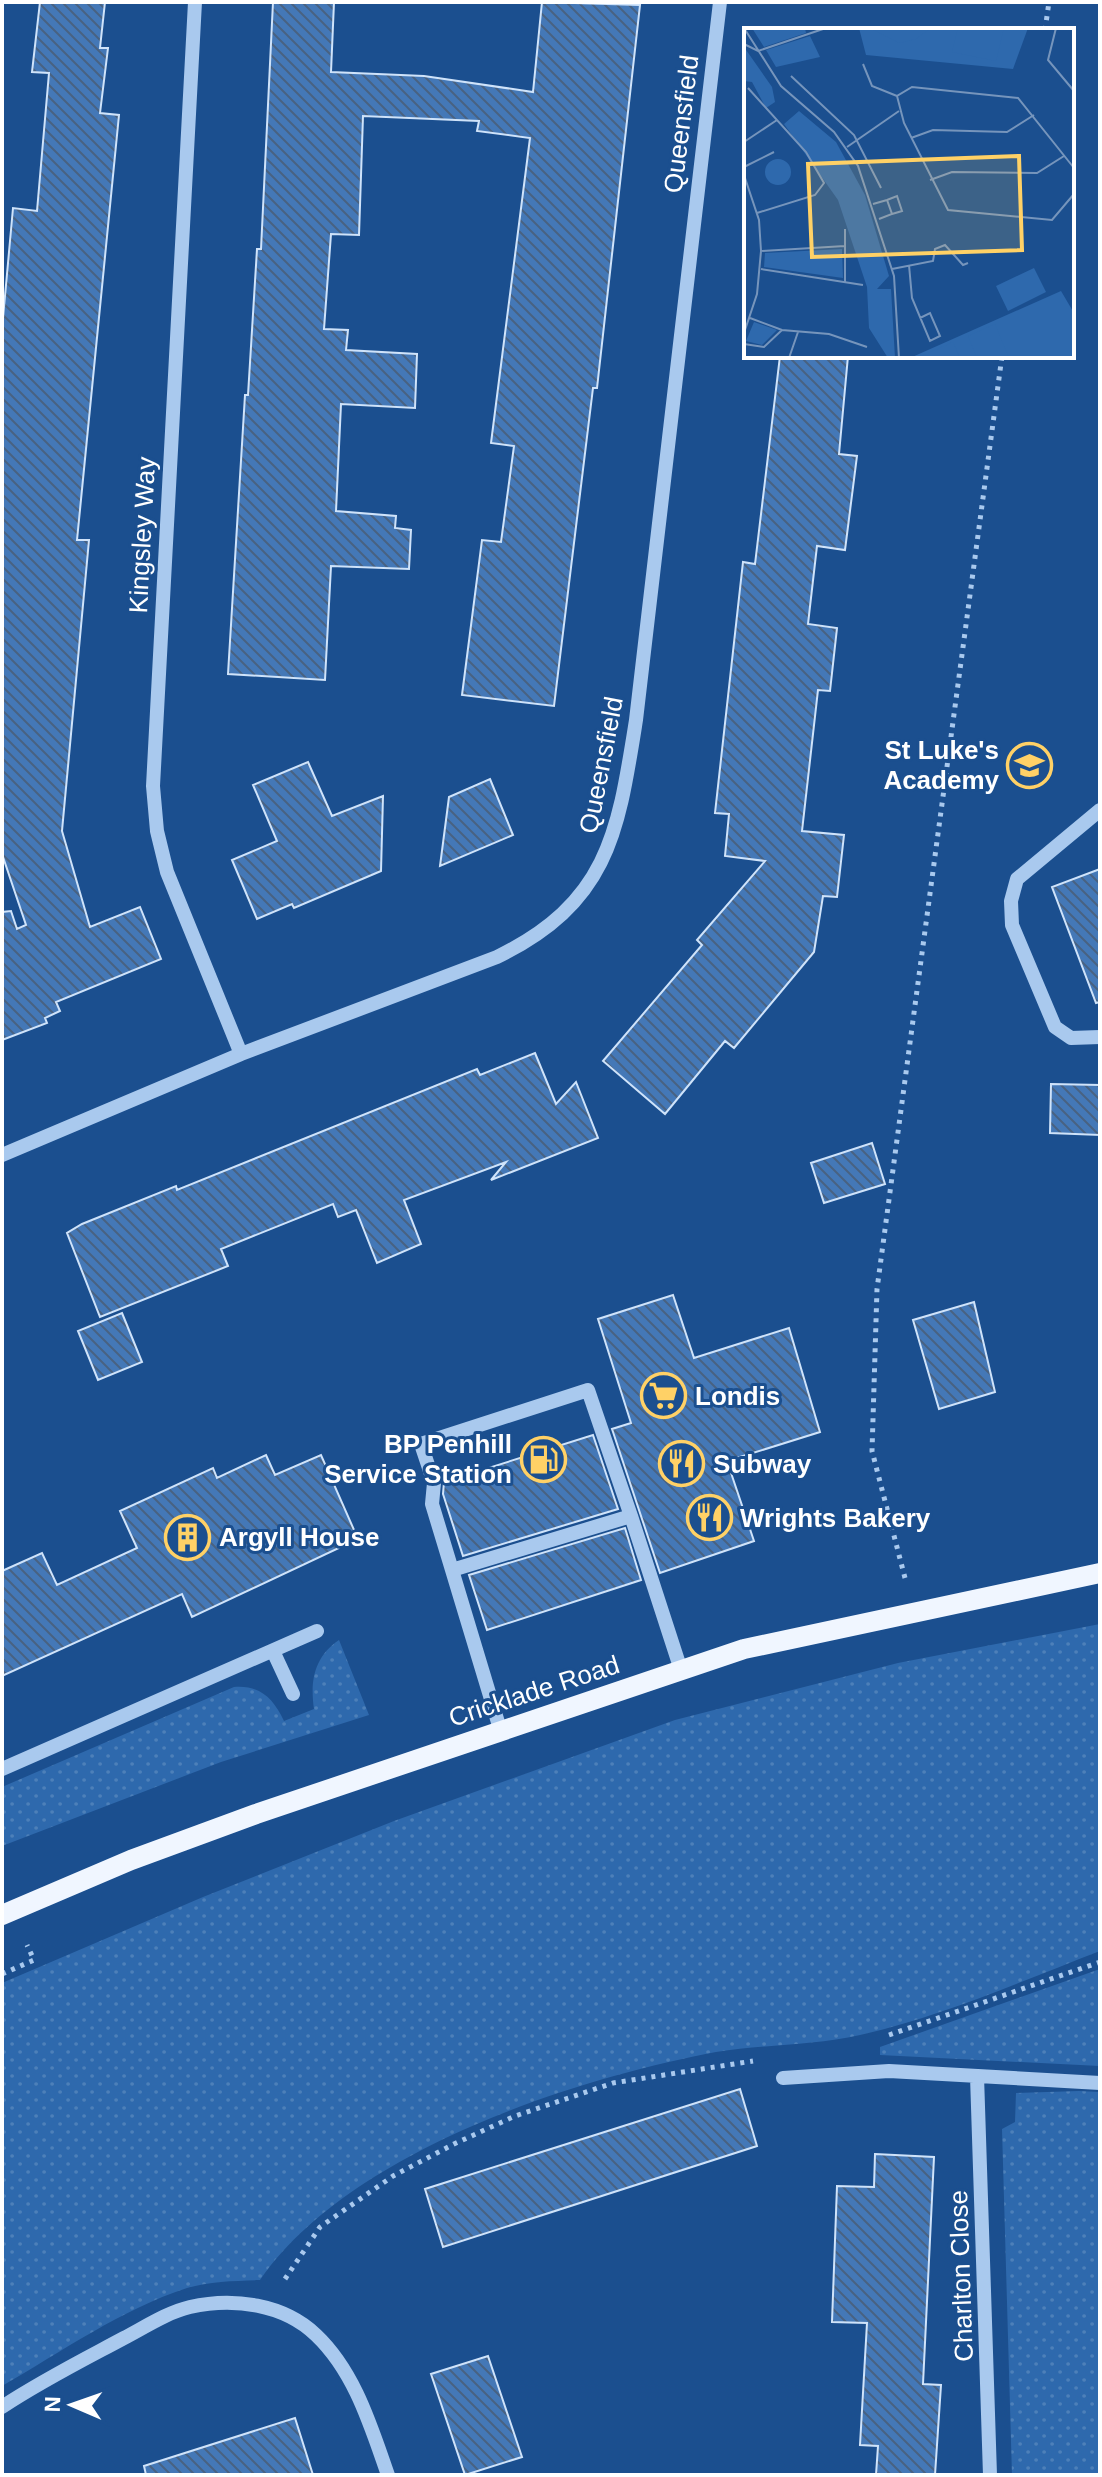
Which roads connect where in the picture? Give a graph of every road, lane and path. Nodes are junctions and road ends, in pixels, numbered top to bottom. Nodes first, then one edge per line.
1 (195, 2) edge
2 (720, 2) edge
3 (1049, 2) edge
4 (1045, 28) edge
5 (1002, 358) edge
6 (1100, 810) edge
7 (1100, 1037) edge
8 (241, 1054) junction
9 (2, 1155) edge
10 (631, 1516) junction
11 (452, 1570) junction
12 (1100, 1573) edge
13 (914, 1612) junction
14 (317, 1631) dead end
15 (273, 1651) junction
16 (681, 1670) junction
17 (293, 1694) dead end
18 (500, 1729) junction
19 (2, 1769) edge
20 (2, 1915) edge
21 (1100, 1962) edge
22 (880, 2038) dead end
23 (977, 2076) junction
24 (783, 2078) joint
25 (1100, 2083) edge
26 (269, 2308) junction
27 (2, 2407) edge
28 (388, 2475) edge
29 (990, 2475) edge

1 - 8 street, Kingsley Way
2 - 8 street, Queensfield
3 - 4 path
5 - 13 path
6 - 7 street
8 - 9 street, Queensfield
10 - 11 street
10 - 11 street
10 - 16 street
11 - 18 street
12 - 13 main road, Cricklade Road
13 - 16 main road, Cricklade Road
14 - 15 street
15 - 17 street
15 - 19 street
16 - 18 main road, Cricklade Road
18 - 20 main road, Cricklade Road
21 - 22 path
23 - 24 street
23 - 25 street
23 - 29 street, Charlton Close
24 - 26 path
26 - 27 street
26 - 28 street

